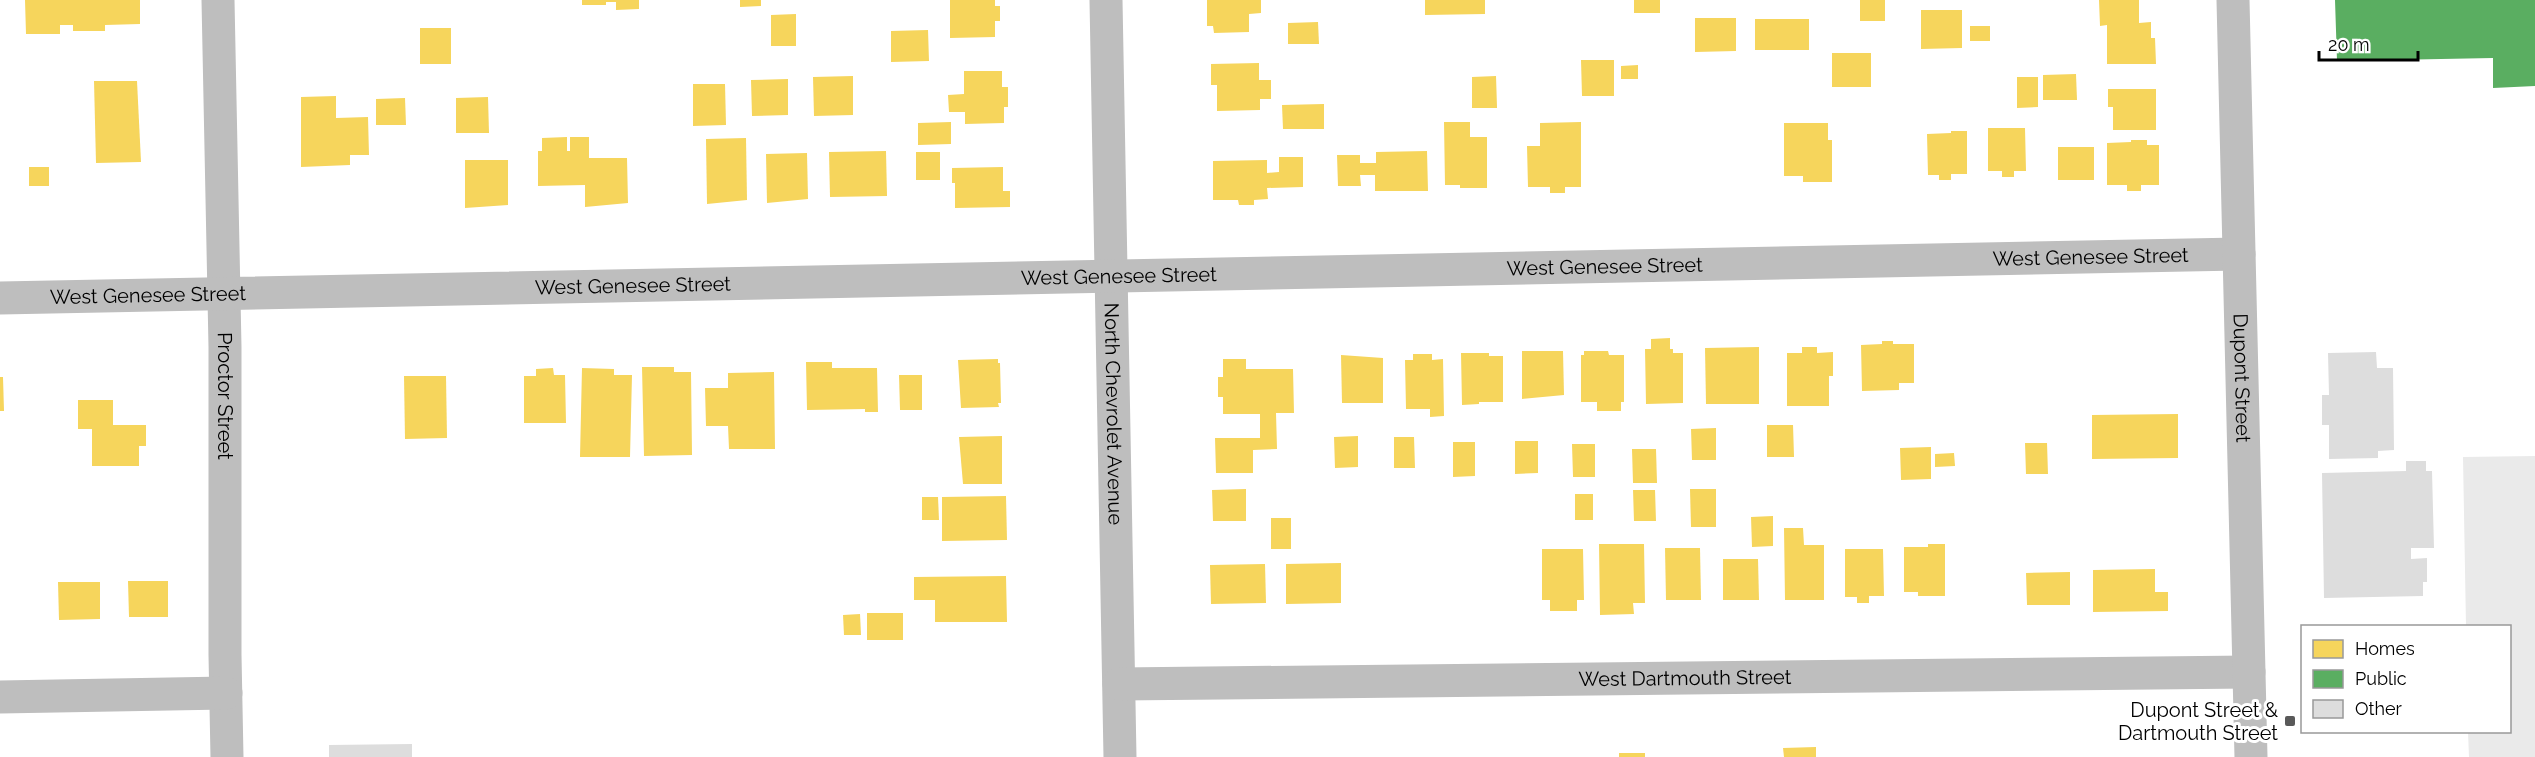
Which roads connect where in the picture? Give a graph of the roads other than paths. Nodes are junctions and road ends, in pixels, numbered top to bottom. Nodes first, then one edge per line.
1 (218, 0) edge
2 (1106, 0) edge
3 (2233, 0) edge
4 (2239, 254) junction
5 (1111, 277) junction
6 (224, 294) junction
7 (0, 298) edge
8 (2249, 672) junction
9 (1119, 684) junction
10 (226, 693) junction
11 (0, 697) edge
12 (227, 757) edge
13 (1120, 757) edge
14 (2251, 757) edge

1 - 6 street, Proctor Street
2 - 5 street, North Chevrolet Avenue
3 - 4 street, Dupont Street
4 - 5 street, West Genesee Street
4 - 8 street, Dupont Street
5 - 6 street, West Genesee Street
5 - 9 street, North Chevrolet Avenue
6 - 7 street, West Genesee Street
6 - 10 street, Proctor Street
8 - 9 street, West Dartmouth Street
8 - 14 street, Dupont Street
9 - 13 street, North Chevrolet Avenue
10 - 11 street
10 - 12 street, Proctor Street

